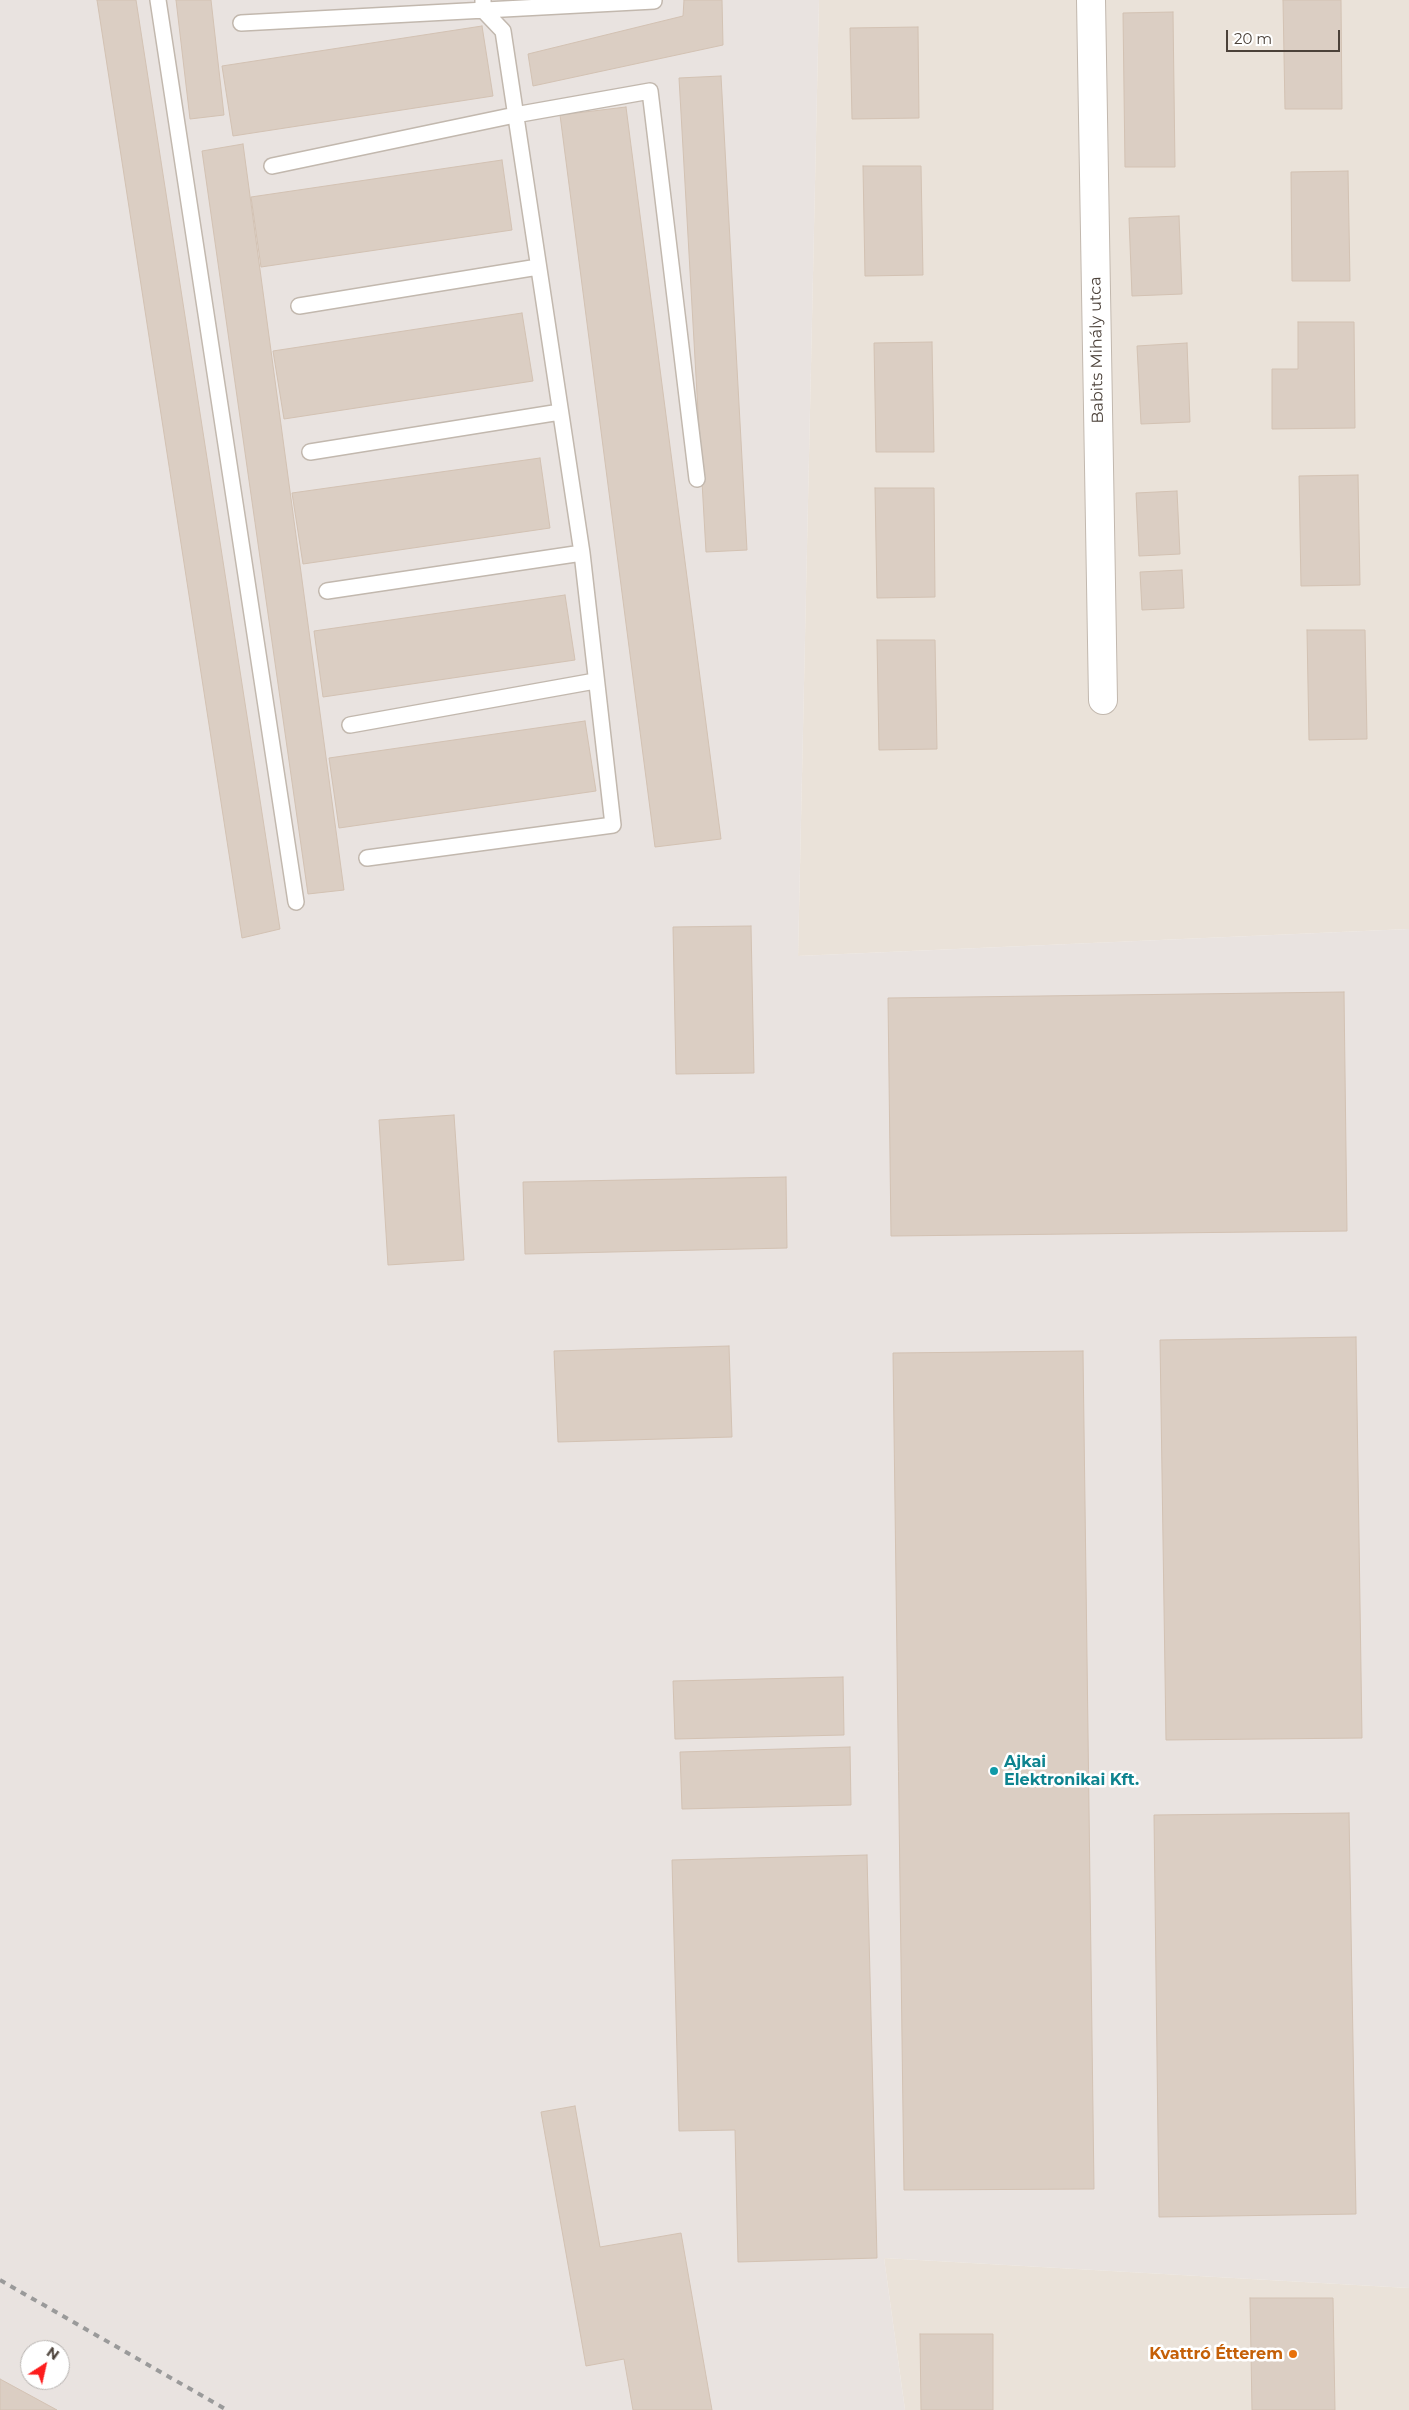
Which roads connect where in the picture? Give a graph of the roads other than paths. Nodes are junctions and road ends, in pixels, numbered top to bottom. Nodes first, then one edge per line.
1 (158, 0) edge
2 (1091, 0) edge
3 (654, 1) dead end
4 (483, 5) edge
5 (241, 23) dead end
6 (515, 115) junction
7 (272, 166) dead end
8 (538, 267) junction
9 (299, 306) dead end
10 (560, 412) junction
11 (310, 452) dead end
12 (696, 478) dead end
13 (582, 553) junction
14 (327, 591) dead end
15 (595, 681) junction
16 (1102, 700) dead end
17 (350, 725) dead end
18 (367, 858) dead end
19 (296, 902) dead end

1 - 19 lane
2 - 16 street, Babits Mihály utca
3 - 4 lane
4 - 5 lane
4 - 6 lane
6 - 7 lane
6 - 8 lane
6 - 12 lane
8 - 9 lane
8 - 10 lane
10 - 11 lane
10 - 13 lane
13 - 14 lane
13 - 15 lane
15 - 17 lane
15 - 18 lane

